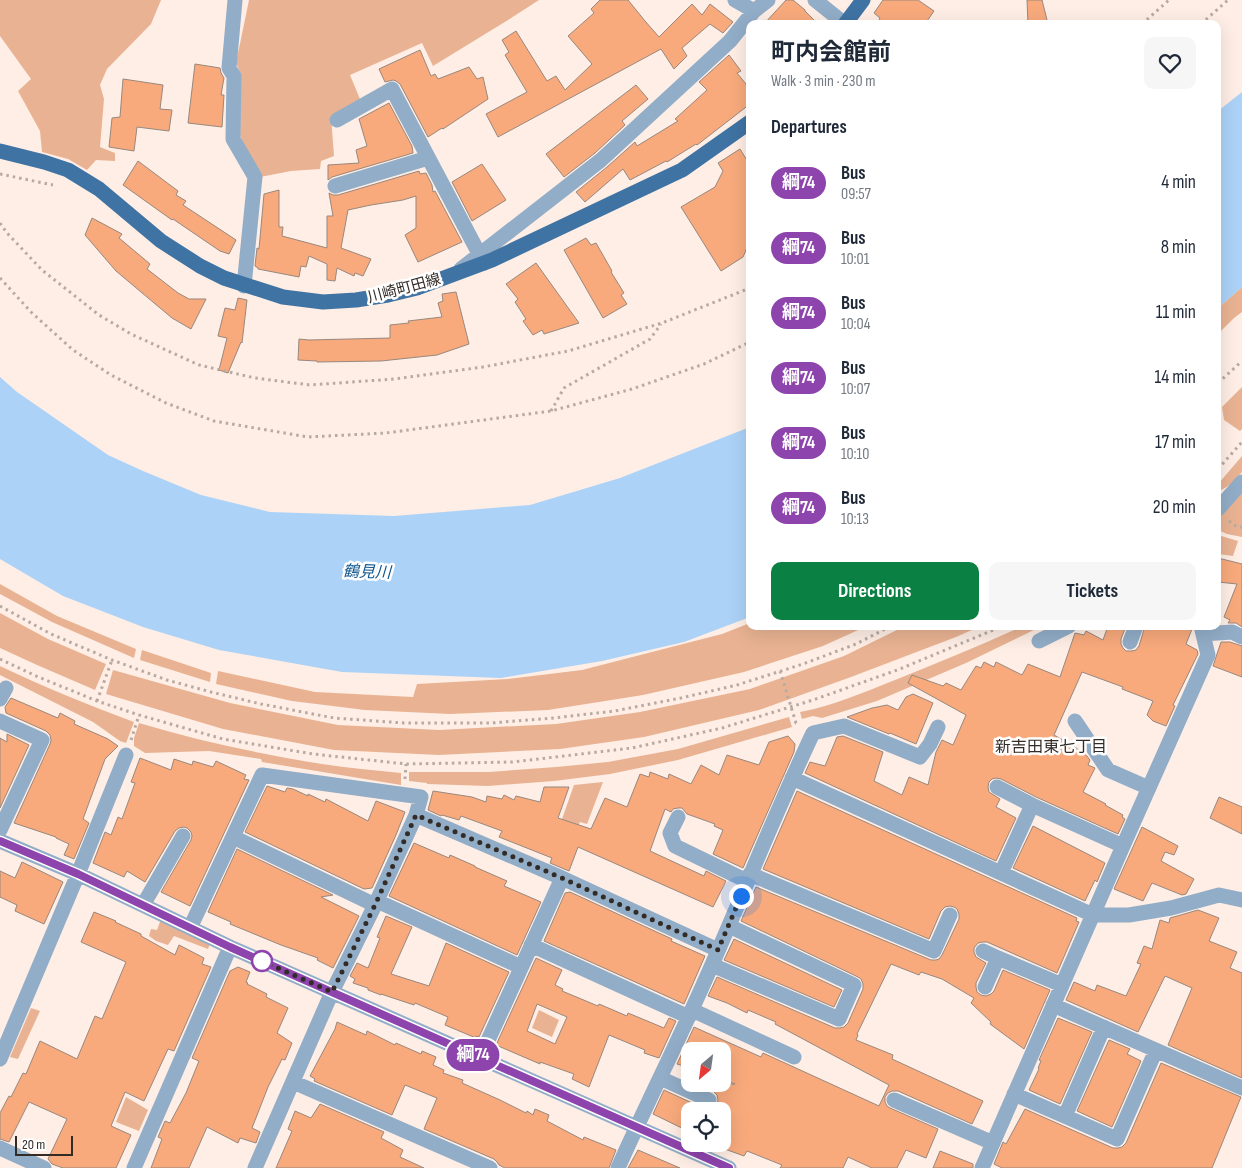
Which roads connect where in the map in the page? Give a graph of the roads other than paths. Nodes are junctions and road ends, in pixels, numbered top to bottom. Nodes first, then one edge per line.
1 (235, 0) edge
2 (735, 0) edge
3 (768, 0) edge
4 (815, 0) edge
5 (863, 0) edge
6 (754, 11) junction
7 (747, 20) edge
8 (840, 20) edge
9 (848, 20) edge
10 (746, 21) edge
11 (337, 120) dead end
12 (746, 125) edge
13 (0, 150) edge
14 (428, 158) junction
15 (335, 186) dead end
16 (482, 259) junction
17 (244, 286) junction
18 (1242, 482) edge
19 (1221, 506) edge
20 (1062, 630) edge
21 (1134, 630) edge
22 (1202, 630) edge
23 (1242, 637) edge
24 (1039, 641) dead end
25 (1130, 642) dead end
26 (1075, 720) dead end
27 (0, 721) edge
28 (938, 727) dead end
29 (127, 752) road end
30 (792, 778) junction
31 (997, 788) dead end
32 (1148, 788) junction
33 (1032, 805) junction
34 (416, 815) junction
35 (678, 817) dead end
36 (0, 830) edge
37 (183, 836) dead end
38 (233, 836) junction
39 (0, 841) edge
40 (1122, 846) junction
41 (1001, 873) junction
42 (78, 874) junction
43 (749, 877) junction
44 (562, 878) junction
45 (1242, 900) edge
46 (376, 903) junction
47 (143, 905) junction
48 (950, 915) dead end
49 (1093, 915) junction
50 (729, 926) junction
51 (190, 928) junction
52 (531, 946) junction
53 (230, 947) junction
54 (718, 950) junction
55 (983, 951) dead end
56 (998, 958) junction
57 (712, 965) junction
58 (521, 967) junction
59 (1062, 984) junction
60 (984, 987) dead end
61 (332, 992) junction
62 (1054, 1005) junction
63 (691, 1013) junction
64 (1104, 1027) junction
65 (5, 1035) edge
66 (1156, 1050) junction
67 (794, 1057) dead end
68 (0, 1058) edge
69 (480, 1058) junction
70 (660, 1078) junction
71 (293, 1082) junction
72 (1242, 1088) edge
73 (1014, 1094) junction
74 (709, 1100) dead end
75 (894, 1100) dead end
76 (1065, 1116) junction
77 (636, 1127) junction
78 (993, 1143) junction
79 (0, 1148) edge
80 (22, 1164) edge
81 (725, 1167) edge
82 (44, 1168) edge
83 (134, 1168) edge
84 (257, 1168) edge
85 (490, 1168) edge
86 (618, 1168) edge
87 (982, 1168) edge

1 - 17 street
2 - 6 street
3 - 6 street
4 - 8 street
5 - 9 main road
6 - 7 street
10 - 16 street
11 - 14 street
12 - 16 main road, 川崎町田線
13 - 17 main road, 川崎町田線
14 - 15 street
14 - 16 street
16 - 17 main road, 川崎町田線
18 - 19 street
20 - 24 street
21 - 25 street
22 - 23 street
22 - 32 street
26 - 32 street
27 - 36 street
28 - 30 street
29 - 42 street
30 - 41 street
30 - 43 street
31 - 33 street
32 - 40 street
33 - 40 street
33 - 41 street
34 - 38 street
34 - 44 street
34 - 46 street
35 - 43 street
37 - 47 street
38 - 46 street
38 - 51 street
39 - 42 street
40 - 49 street
41 - 49 street
42 - 47 street
42 - 65 street
43 - 48 street
43 - 50 street
44 - 52 street
44 - 54 street
45 - 49 street
46 - 58 street
46 - 61 street
47 - 51 street
49 - 59 street
50 - 54 street
50 - 57 street
51 - 53 street
52 - 58 street
52 - 63 street
53 - 61 street
53 - 83 street
54 - 57 street
55 - 56 street
56 - 59 street
56 - 60 street
57 - 63 street
58 - 69 street
59 - 62 street
61 - 69 street
61 - 71 street
62 - 64 street
62 - 73 street
63 - 67 street
63 - 70 street
64 - 66 street
64 - 76 street
65 - 68 street
66 - 72 street
66 - 76 street
69 - 77 street
70 - 74 street
70 - 77 street
71 - 84 street
71 - 85 street
73 - 76 street
73 - 78 street
75 - 78 street
77 - 81 street
77 - 86 street
78 - 87 street
79 - 80 street
80 - 82 street

